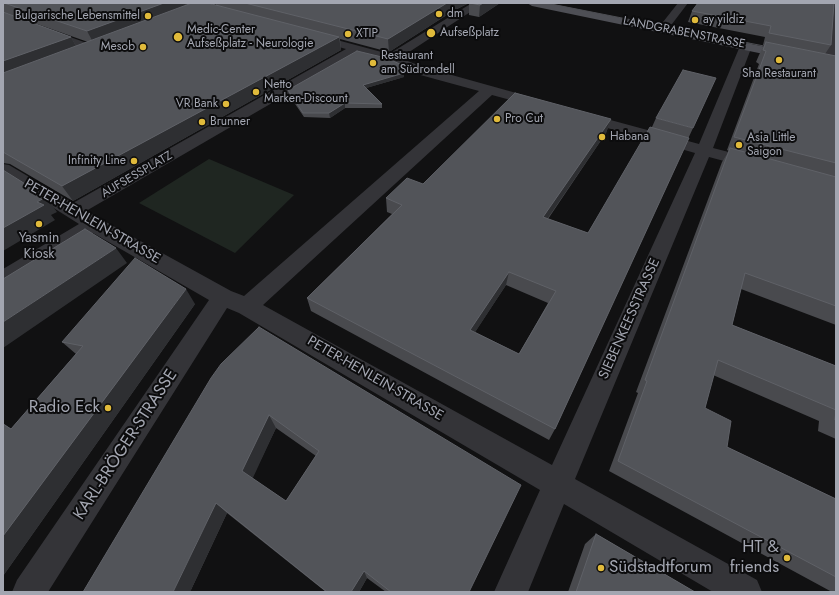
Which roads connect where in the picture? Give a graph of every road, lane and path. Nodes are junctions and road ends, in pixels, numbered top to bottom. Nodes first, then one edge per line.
1 (184, 3) edge
2 (214, 3) edge
3 (479, 3) edge
4 (532, 3) edge
5 (570, 3) edge
6 (683, 3) edge
7 (834, 3) edge
8 (201, 8) junction
9 (226, 13) edge
10 (184, 15) edge
11 (3, 16) edge
12 (670, 20) junction
13 (300, 33) edge
14 (108, 45) edge
15 (746, 46) junction
16 (357, 48) junction
17 (94, 50) junction
18 (80, 56) edge
19 (391, 58) junction
20 (833, 60) edge
21 (489, 90) junction
22 (552, 107) edge
23 (567, 112) edge
24 (704, 150) junction
25 (770, 168) edge
26 (3, 169) edge
27 (73, 211) junction
28 (93, 224) junction
29 (3, 279) edge
30 (235, 302) junction
31 (557, 485) junction
32 (29, 592) edge
33 (511, 592) edge
34 (745, 592) edge

1 - 8 street
2 - 8 main road
3 - 19 street
4 - 15 main road, LANDGRABENSTRASSE
5 - 12 main road, LANDGRABENSTRASSE
6 - 12 street
7 - 20 street
8 - 9 street
8 - 10 main road
11 - 17 street
12 - 20 main road, LANDGRABENSTRASSE
13 - 16 street
14 - 17 main road
15 - 20 main road, LANDGRABENSTRASSE
15 - 24 street, SIEBENKEESSTRASSE
16 - 19 street
16 - 27 street, AUFSESSPLATZ
17 - 18 main road
19 - 21 street
21 - 22 street
21 - 30 street
23 - 24 street
24 - 25 street
24 - 31 street, SIEBENKEESSTRASSE
26 - 27 street, PETER-HENLEIN-STRASSE
27 - 28 street, PETER-HENLEIN-STRASSE
28 - 29 street
28 - 30 street, PETER-HENLEIN-STRASSE
30 - 31 street, PETER-HENLEIN-STRASSE
30 - 32 street, KARL-BRÖGER-STRASSE
31 - 33 street, SIEBENKEESSTRASSE
31 - 34 street, PETER-HENLEIN-STRASSE

